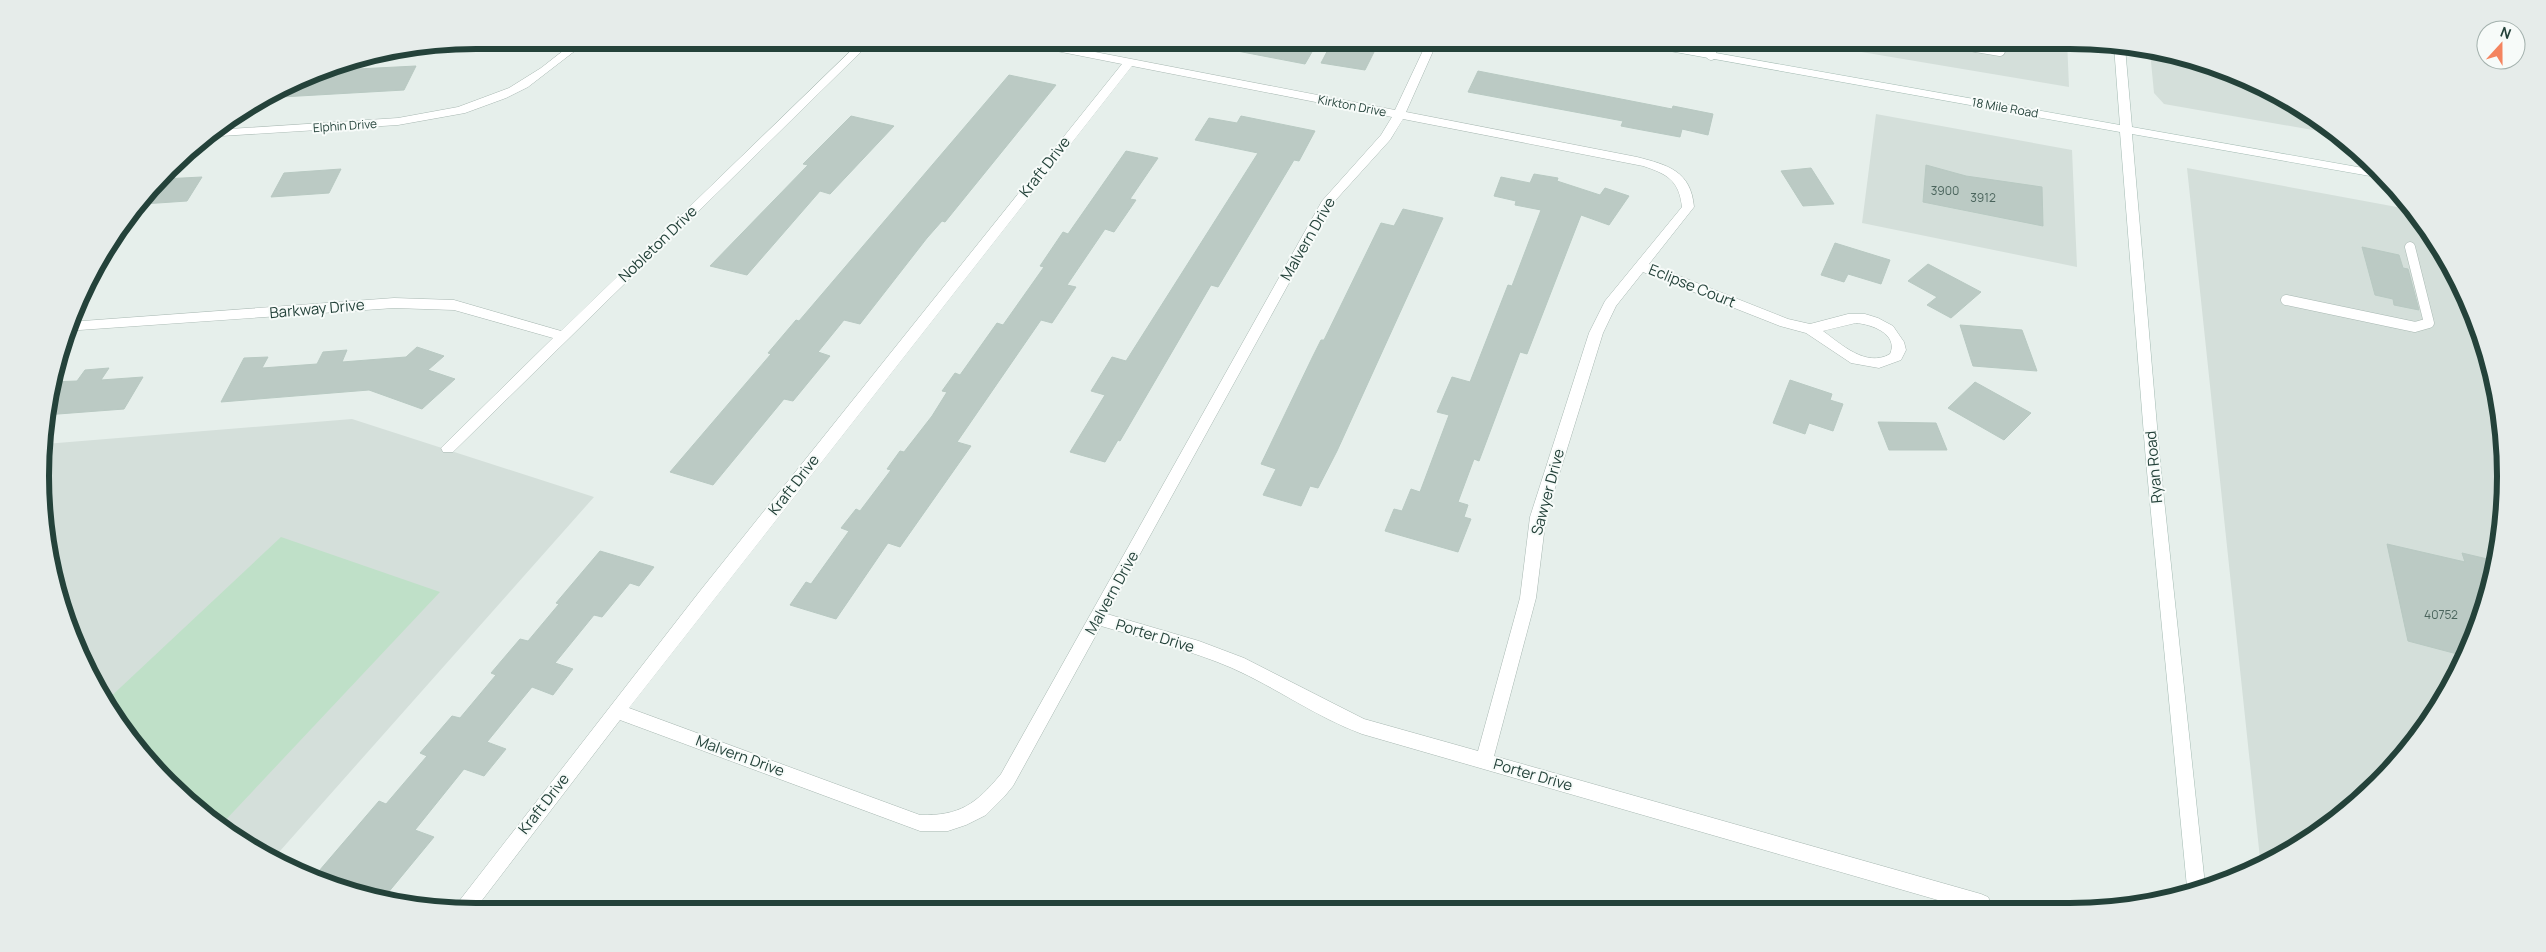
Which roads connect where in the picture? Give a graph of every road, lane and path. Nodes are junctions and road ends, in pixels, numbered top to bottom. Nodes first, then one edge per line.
1 (573, 49) edge
2 (859, 49) edge
3 (1062, 49) edge
4 (1429, 49) edge
5 (1684, 49) edge
6 (1711, 49) edge
7 (1988, 49) edge
8 (2000, 51) dead end
9 (2119, 51) edge
10 (1711, 55) junction
11 (1129, 62) junction
12 (1399, 115) junction
13 (2127, 130) junction
14 (221, 133) edge
15 (2372, 174) edge
16 (1683, 182) joint
17 (2410, 247) dead end
18 (1641, 266) junction
19 (2286, 300) dead end
20 (76, 326) edge
21 (1810, 329) junction
22 (563, 336) junction
23 (448, 448) dead end
24 (1098, 618) junction
25 (616, 711) junction
26 (1484, 761) junction
27 (2196, 884) edge
28 (468, 903) edge
29 (1981, 903) dead end

1 - 14 street, Elphin Drive
2 - 22 street, Nobleton Drive
3 - 11 street, Kirkton Drive
4 - 12 street, Malvern Drive
5 - 10 street, 18 Mile Road
6 - 10 lane
7 - 8 lane
9 - 13 street, Ryan Road
10 - 13 street, 18 Mile Road
11 - 12 street, Kirkton Drive
11 - 25 street, Kraft Drive
12 - 16 street, Kirkton Drive
12 - 24 street, Malvern Drive
13 - 15 street, 18 Mile Road
13 - 27 street, Ryan Road
16 - 18 street, Eclipse Court
17 - 19 lane
18 - 21 street, Eclipse Court
18 - 26 street, Sawyer Drive
20 - 22 street, Barkway Drive
21 - 21 street, Eclipse Court
22 - 23 street, Nobleton Drive
24 - 25 street, Malvern Drive
24 - 26 street, Porter Drive
25 - 28 street, Kraft Drive
26 - 29 street, Porter Drive

